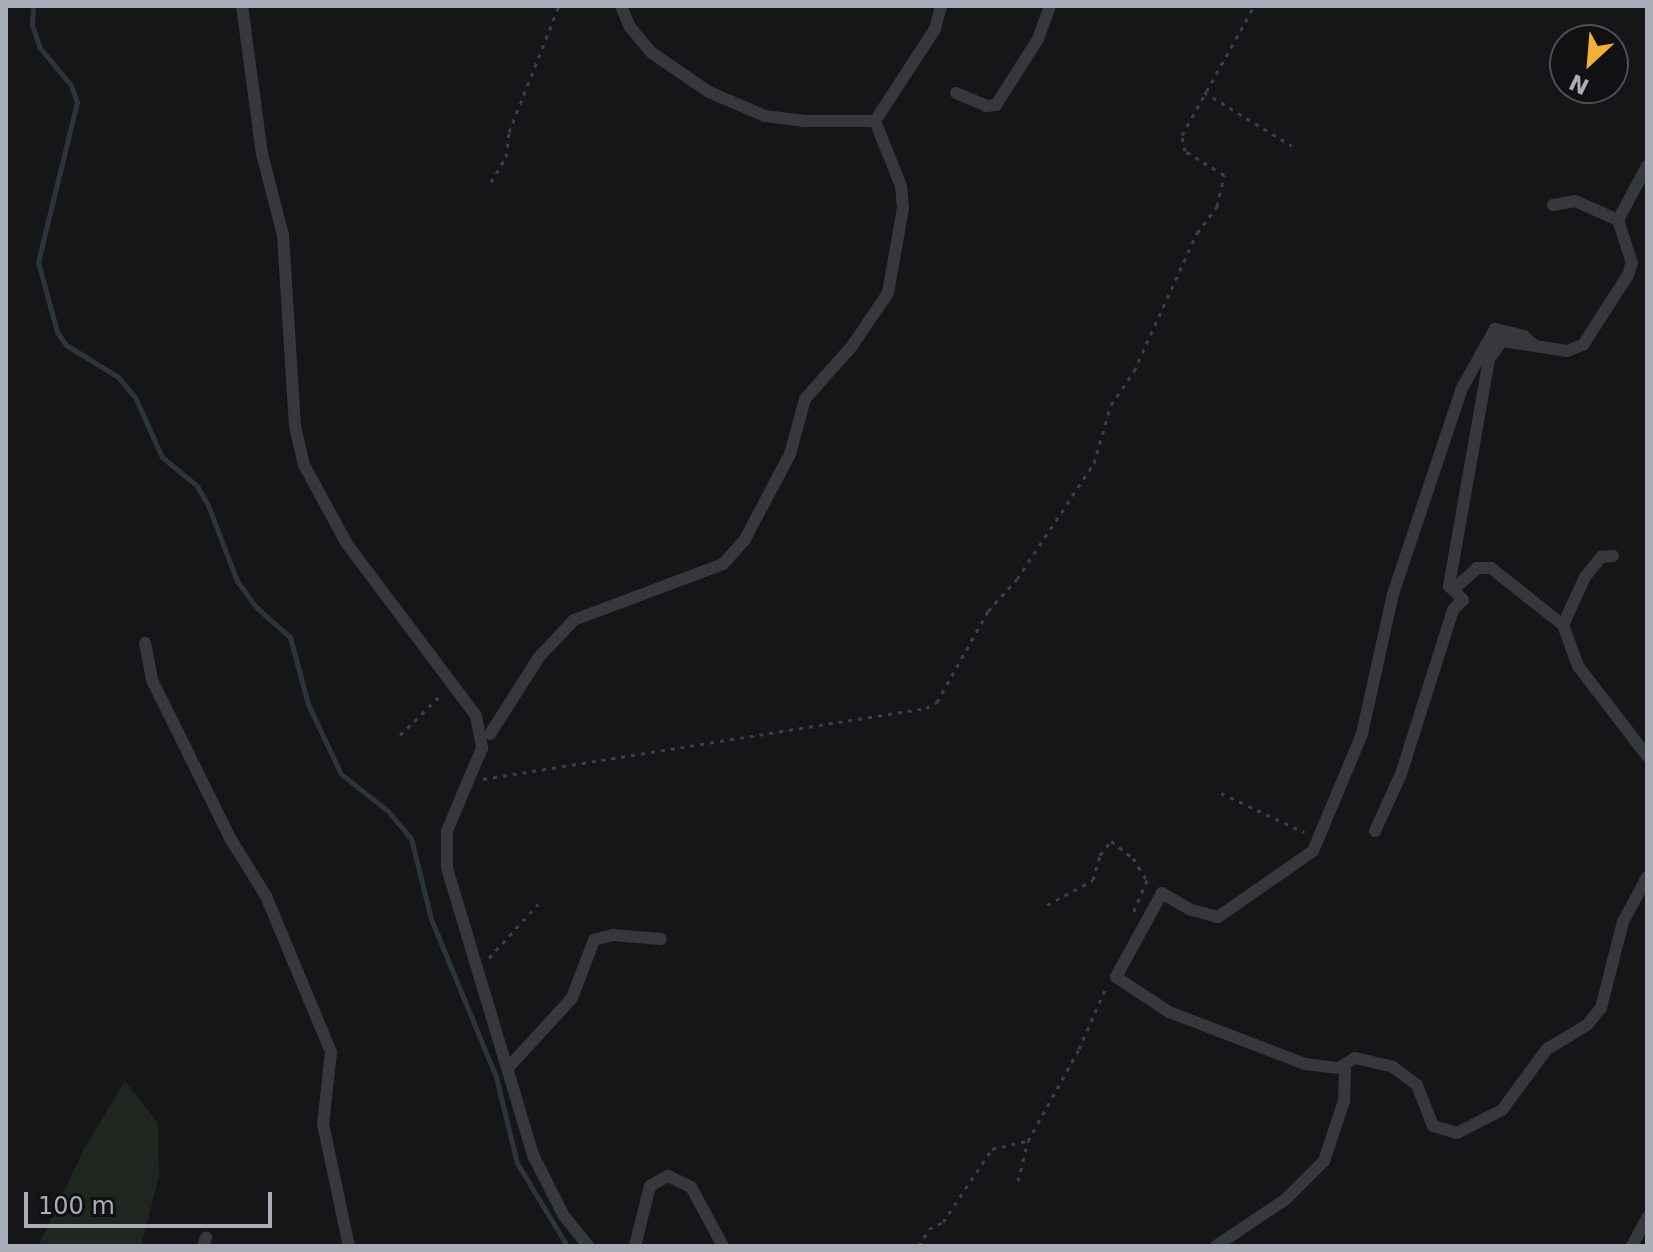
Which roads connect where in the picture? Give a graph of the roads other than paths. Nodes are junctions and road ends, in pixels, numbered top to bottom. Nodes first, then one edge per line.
1 (242, 6) edge
2 (621, 6) edge
3 (941, 6) edge
4 (1050, 6) edge
5 (956, 93) dead end
6 (875, 121) junction
7 (1647, 166) edge
8 (1553, 205) dead end
9 (1618, 220) junction
10 (1535, 346) junction
11 (1613, 556) dead end
12 (1454, 589) junction
13 (1563, 625) junction
14 (145, 643) dead end
15 (490, 734) dead end
16 (1647, 756) edge
17 (1375, 831) dead end
18 (1647, 877) edge
19 (661, 939) dead end
20 (508, 1068) junction
21 (1339, 1068) junction
22 (1647, 1218) edge
23 (349, 1246) edge
24 (588, 1246) edge
25 (635, 1246) edge
26 (723, 1246) edge
27 (1216, 1246) edge
28 (1632, 1246) edge

1 - 20 street
2 - 6 street
3 - 6 street
4 - 5 street
6 - 15 street
7 - 9 street
8 - 9 street
9 - 10 street
10 - 12 street
10 - 21 street
11 - 13 street
12 - 13 street
12 - 17 street
13 - 16 street
14 - 23 street
18 - 21 street
19 - 20 street
20 - 24 street
21 - 27 street
22 - 28 street
25 - 26 street

